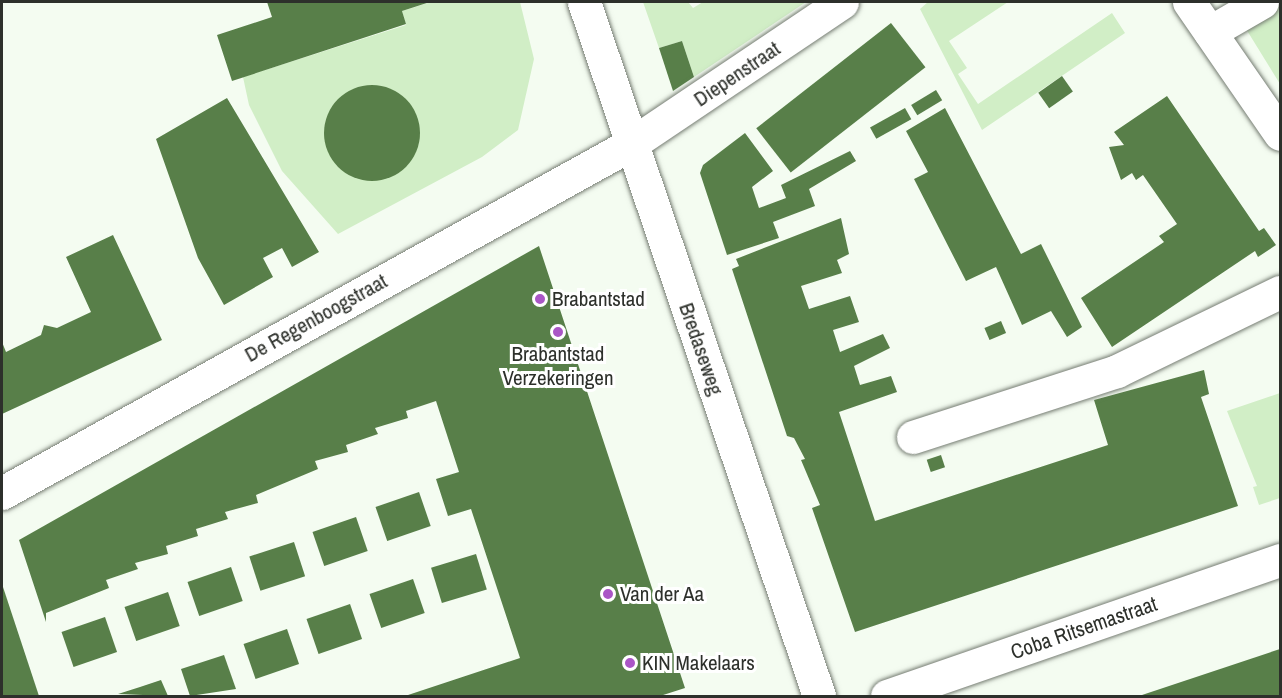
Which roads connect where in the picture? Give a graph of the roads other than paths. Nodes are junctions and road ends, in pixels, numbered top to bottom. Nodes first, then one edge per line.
1 (584, 2) edge
2 (842, 2) edge
3 (1189, 2) edge
4 (1262, 2) edge
5 (1210, 32) junction
6 (1281, 134) edge
7 (631, 144) junction
8 (1281, 292) edge
9 (913, 437) dead end
10 (2, 493) edge
11 (1281, 560) edge
12 (819, 696) edge
13 (886, 696) edge

1 - 7 street, Bredaseweg
2 - 7 street, Diepenstraat
3 - 5 street
4 - 5 street
5 - 6 street
7 - 10 street, De Regenboogstraat
7 - 12 street, Bredaseweg
8 - 9 street
11 - 13 street, Coba Ritsemastraat

